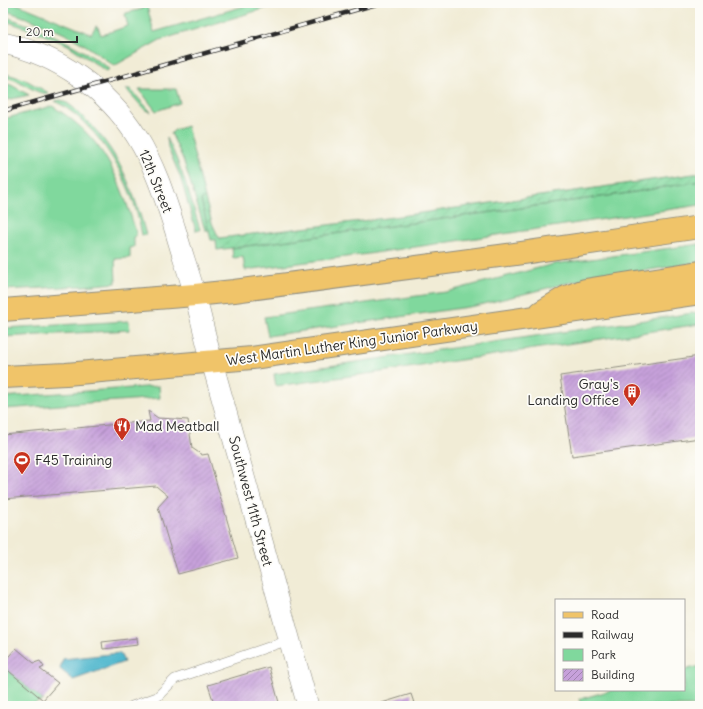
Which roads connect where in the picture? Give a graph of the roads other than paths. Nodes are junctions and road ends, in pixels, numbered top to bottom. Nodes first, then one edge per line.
1 (3, 43) edge
2 (700, 226) edge
3 (700, 272) edge
4 (700, 293) edge
5 (195, 295) junction
6 (3, 310) edge
7 (531, 317) junction
8 (212, 363) junction
9 (3, 377) edge
10 (290, 640) junction
11 (132, 706) edge
12 (308, 706) edge

1 - 5 street, 12th Street
2 - 5 main road
3 - 7 main road
4 - 7 main road, West Martin Luther King Junior Parkway
5 - 6 main road
5 - 8 street, Southwest 11th Street
7 - 8 main road, West Martin Luther King Junior Parkway
8 - 9 main road, West Martin Luther King Junior Parkway
8 - 10 street, Southwest 11th Street
10 - 11 lane
10 - 12 street, Southwest 11th Street

